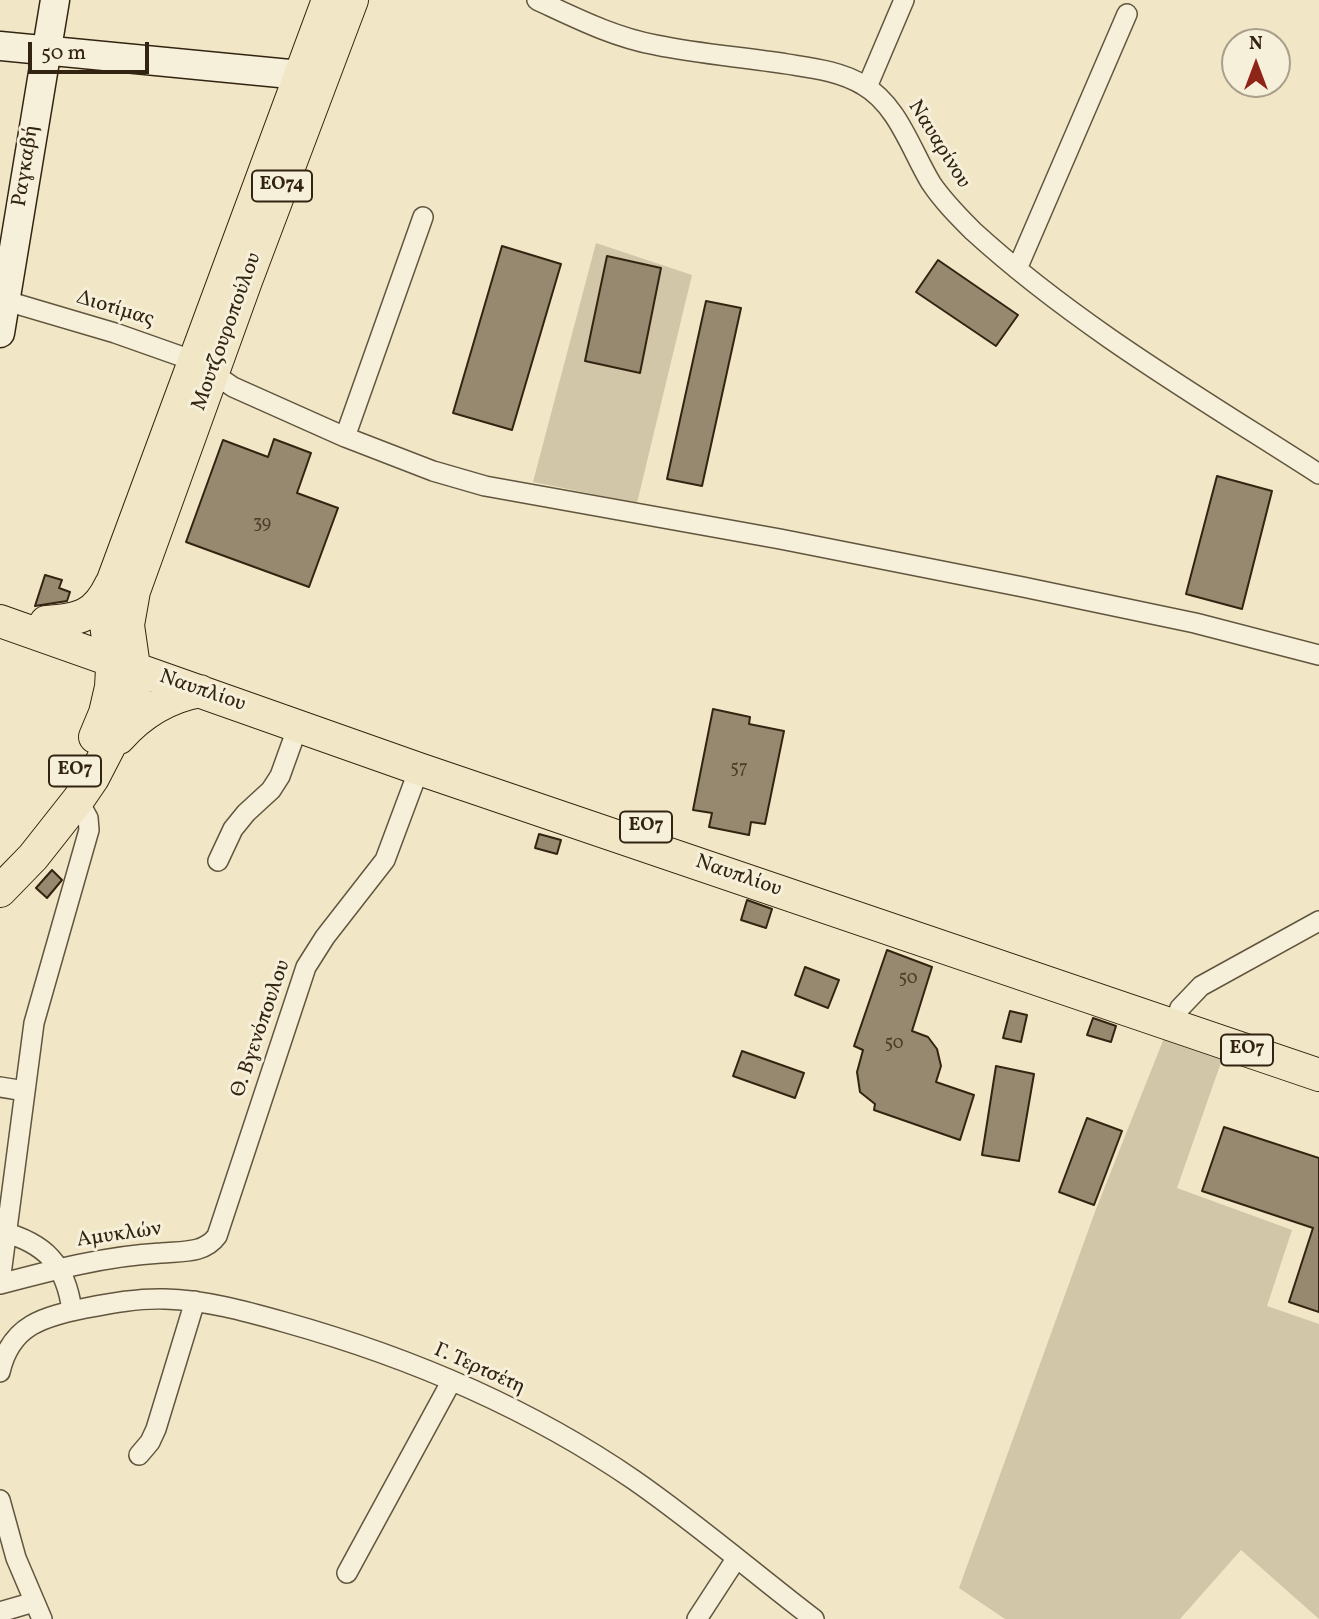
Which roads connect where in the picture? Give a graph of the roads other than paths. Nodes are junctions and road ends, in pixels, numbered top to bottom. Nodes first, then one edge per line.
1 (55, 0) edge
2 (328, 0) edge
3 (352, 0) edge
4 (537, 0) edge
5 (904, 0) edge
6 (1127, 13) dead end
7 (0, 46) edge
8 (46, 51) junction
9 (311, 76) junction
10 (867, 88) junction
11 (423, 217) dead end
12 (1017, 269) junction
13 (3, 300) edge
14 (0, 333) edge
15 (204, 367) junction
16 (345, 437) junction
17 (1319, 474) edge
18 (112, 583) junction
19 (0, 608) edge
20 (0, 621) edge
21 (46, 622) junction
22 (1319, 655) edge
23 (121, 656) junction
24 (200, 691) junction
25 (298, 726) junction
26 (108, 749) junction
27 (419, 769) junction
28 (78, 800) junction
29 (218, 861) dead end
30 (0, 863) edge
31 (0, 891) edge
32 (1319, 921) edge
33 (1177, 1016) junction
34 (1319, 1056) edge
35 (1319, 1075) edge
36 (0, 1087) edge
37 (25, 1091) junction
38 (3, 1232) edge
39 (212, 1243) joint
40 (59, 1268) junction
41 (0, 1283) edge
42 (195, 1301) junction
43 (72, 1311) junction
44 (0, 1371) edge
45 (451, 1382) junction
46 (139, 1455) dead end
47 (0, 1500) edge
48 (736, 1559) junction
49 (347, 1573) dead end
50 (38, 1610) edge
51 (0, 1612) edge
52 (697, 1619) edge
53 (814, 1619) edge

1 - 8 street, Ραγκαβή
2 - 9 main road, Μουτζουροπούλου / ΕΟ74
3 - 9 main road, Μουτζουροπούλου / ΕΟ74
4 - 10 street, Ναυαρίνου
5 - 10 street
6 - 12 street
7 - 8 street
8 - 9 street
8 - 13 street, Ραγκαβή
9 - 15 main road, Μουτζουροπούλου / ΕΟ74
10 - 12 street, Ναυαρίνου
11 - 16 street
12 - 17 street, Ναυαρίνου
13 - 14 street, Ραγκαβή
13 - 15 street, Διοτίμας
15 - 16 street, Διοτίμας
15 - 18 main road, Μουτζουροπούλου / ΕΟ74
15 - 23 main road, Μουτζουροπούλου / ΕΟ74
16 - 22 street, Διοτίμας
18 - 21 main road
18 - 23 main road, Μουτζουροπούλου / ΕΟ74
19 - 21 main road, Ναυπλίου
20 - 23 main road, Ναυπλίου
21 - 23 main road, Ναυπλίου
23 - 24 main road, Ναυπλίου / ΕΟ7
23 - 26 main road, ΕΟ7
23 - 30 main road, ΕΟ7
23 - 33 main road, Ναυπλίου / ΕΟ7
24 - 25 main road, Ναυπλίου / ΕΟ7
24 - 26 main road, ΕΟ7
25 - 27 main road, Ναυπλίου / ΕΟ7
25 - 29 street
26 - 28 main road, ΕΟ7
27 - 33 main road, Ναυπλίου / ΕΟ7
27 - 39 street, Θ. Βγενόπουλου
28 - 31 main road, ΕΟ7
28 - 37 street
32 - 33 street
33 - 34 main road, Ναυπλίου / ΕΟ7
33 - 35 main road, Ναυπλίου / ΕΟ7
36 - 37 street
37 - 38 street
38 - 40 street, Αμυκλών
38 - 41 street
39 - 40 street, Αμυκλών
40 - 41 street
40 - 43 street
42 - 43 street, Γ. Τερτσέτη
42 - 45 street, Γ. Τερτσέτη
42 - 46 street
43 - 44 street, Γ. Τερτσέτη
45 - 48 street, Γ. Τερτσέτη
45 - 49 street
47 - 50 street
48 - 52 street
48 - 53 street, Γ. Τερτσέτη
50 - 51 street

